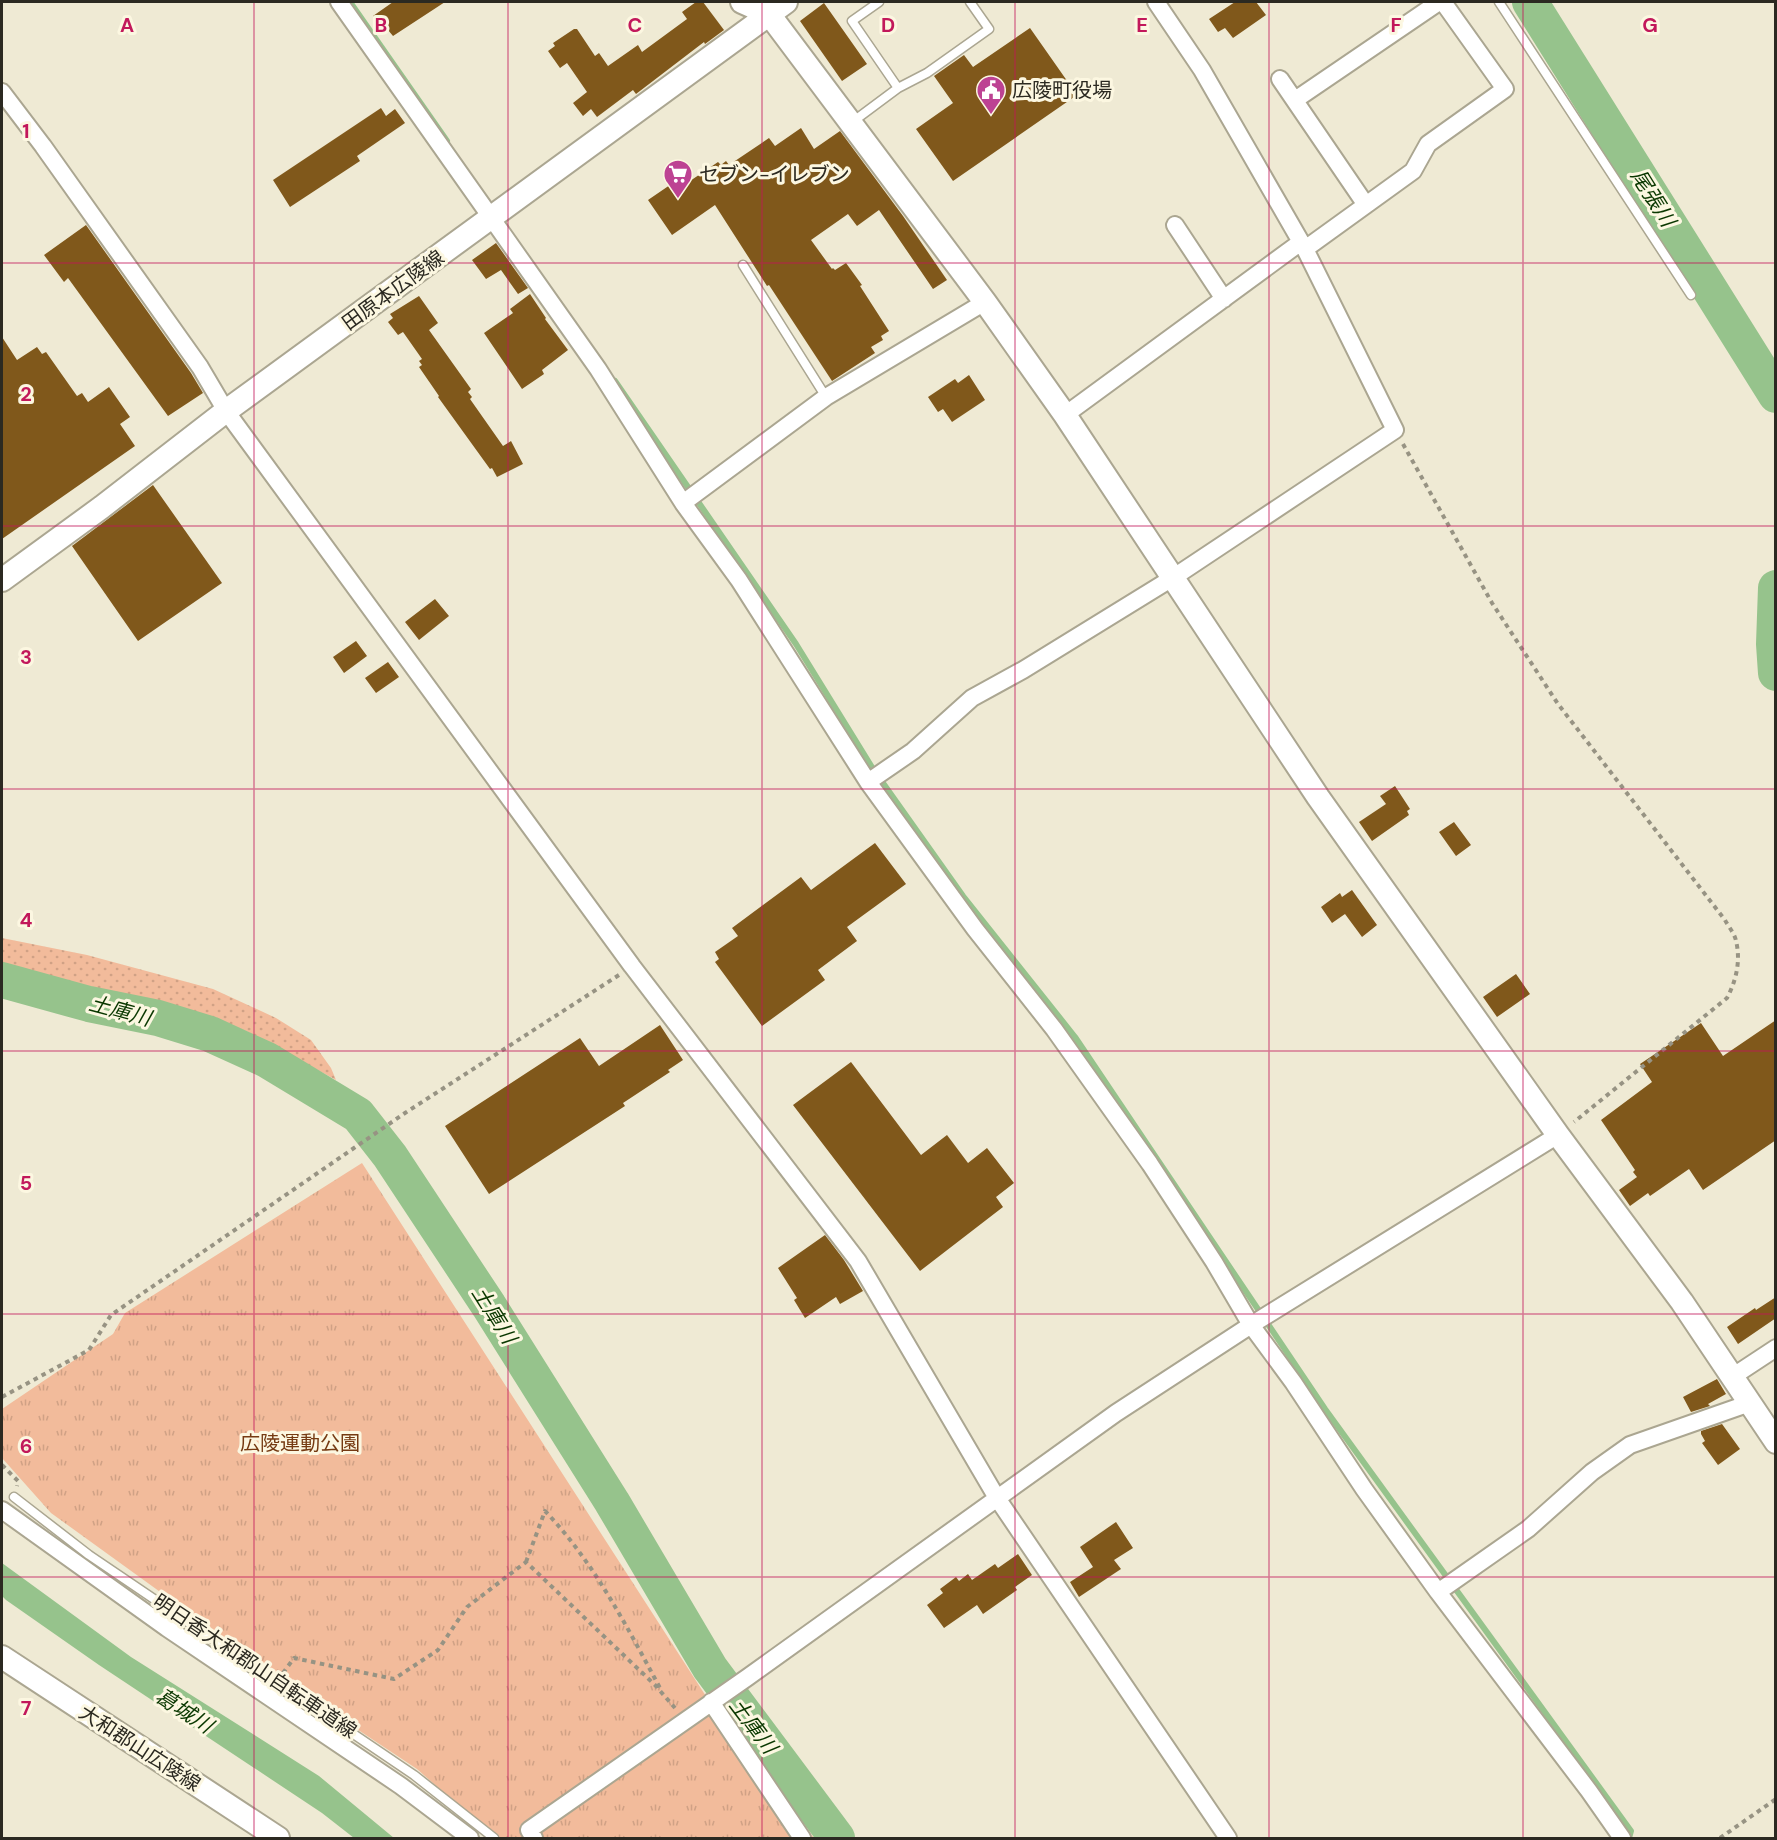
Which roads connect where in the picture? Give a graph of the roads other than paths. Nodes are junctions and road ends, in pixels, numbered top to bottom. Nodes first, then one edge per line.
1 (339, 2) edge
2 (742, 2) edge
3 (879, 2) edge
4 (970, 2) edge
5 (1156, 2) edge
6 (1441, 2) edge
7 (1499, 2) edge
8 (773, 6) edge
9 (1280, 79) dead end
10 (898, 88) junction
11 (2, 92) edge
12 (1294, 100) junction
13 (851, 123) junction
14 (1366, 205) junction
15 (491, 218) junction
16 (1175, 225) dead end
17 (1303, 245) junction
18 (743, 265) dead end
19 (1691, 295) dead end
20 (1224, 299) junction
21 (985, 302) junction
22 (826, 397) junction
23 (226, 411) junction
24 (1065, 415) junction
25 (683, 503) junction
26 (1174, 577) junction
27 (2, 580) edge
28 (868, 782) junction
29 (1558, 1136) junction
30 (1251, 1325) junction
31 (1776, 1348) edge
32 (1732, 1377) junction
33 (1750, 1403) junction
34 (1776, 1442) edge
35 (14, 1497) road end
36 (997, 1498) junction
37 (2, 1510) edge
38 (1438, 1592) junction
39 (2, 1658) edge
40 (711, 1702) junction
41 (1621, 1837) edge
42 (278, 1839) edge
43 (470, 1839) edge
44 (494, 1839) edge
45 (534, 1839) edge
46 (802, 1839) edge
47 (1228, 1839) edge

1 - 15 street
2 - 8 street
3 - 10 lane
4 - 10 lane
5 - 17 street
6 - 12 street
6 - 14 street
7 - 19 lane
8 - 13 street
8 - 15 street, 田原本広陵線
9 - 12 street
10 - 13 lane
11 - 23 street
12 - 14 street
13 - 21 street
14 - 17 street
15 - 23 street, 田原本広陵線
15 - 25 street
16 - 20 street
17 - 20 street
17 - 26 street
18 - 22 lane
20 - 24 street
21 - 22 street
21 - 24 street
22 - 25 street
23 - 27 street, 田原本広陵線
23 - 36 street
24 - 26 street
25 - 28 street
26 - 28 street
26 - 29 street
28 - 30 street
29 - 30 street
29 - 32 street
30 - 36 street
30 - 38 street
31 - 32 street
32 - 33 street
33 - 34 street
33 - 38 street
35 - 44 lane, 明日香大和郡山自転車道線
36 - 40 street
36 - 47 street
37 - 43 street
38 - 41 street
39 - 42 street, 大和郡山広陵線
40 - 45 street
40 - 46 street

